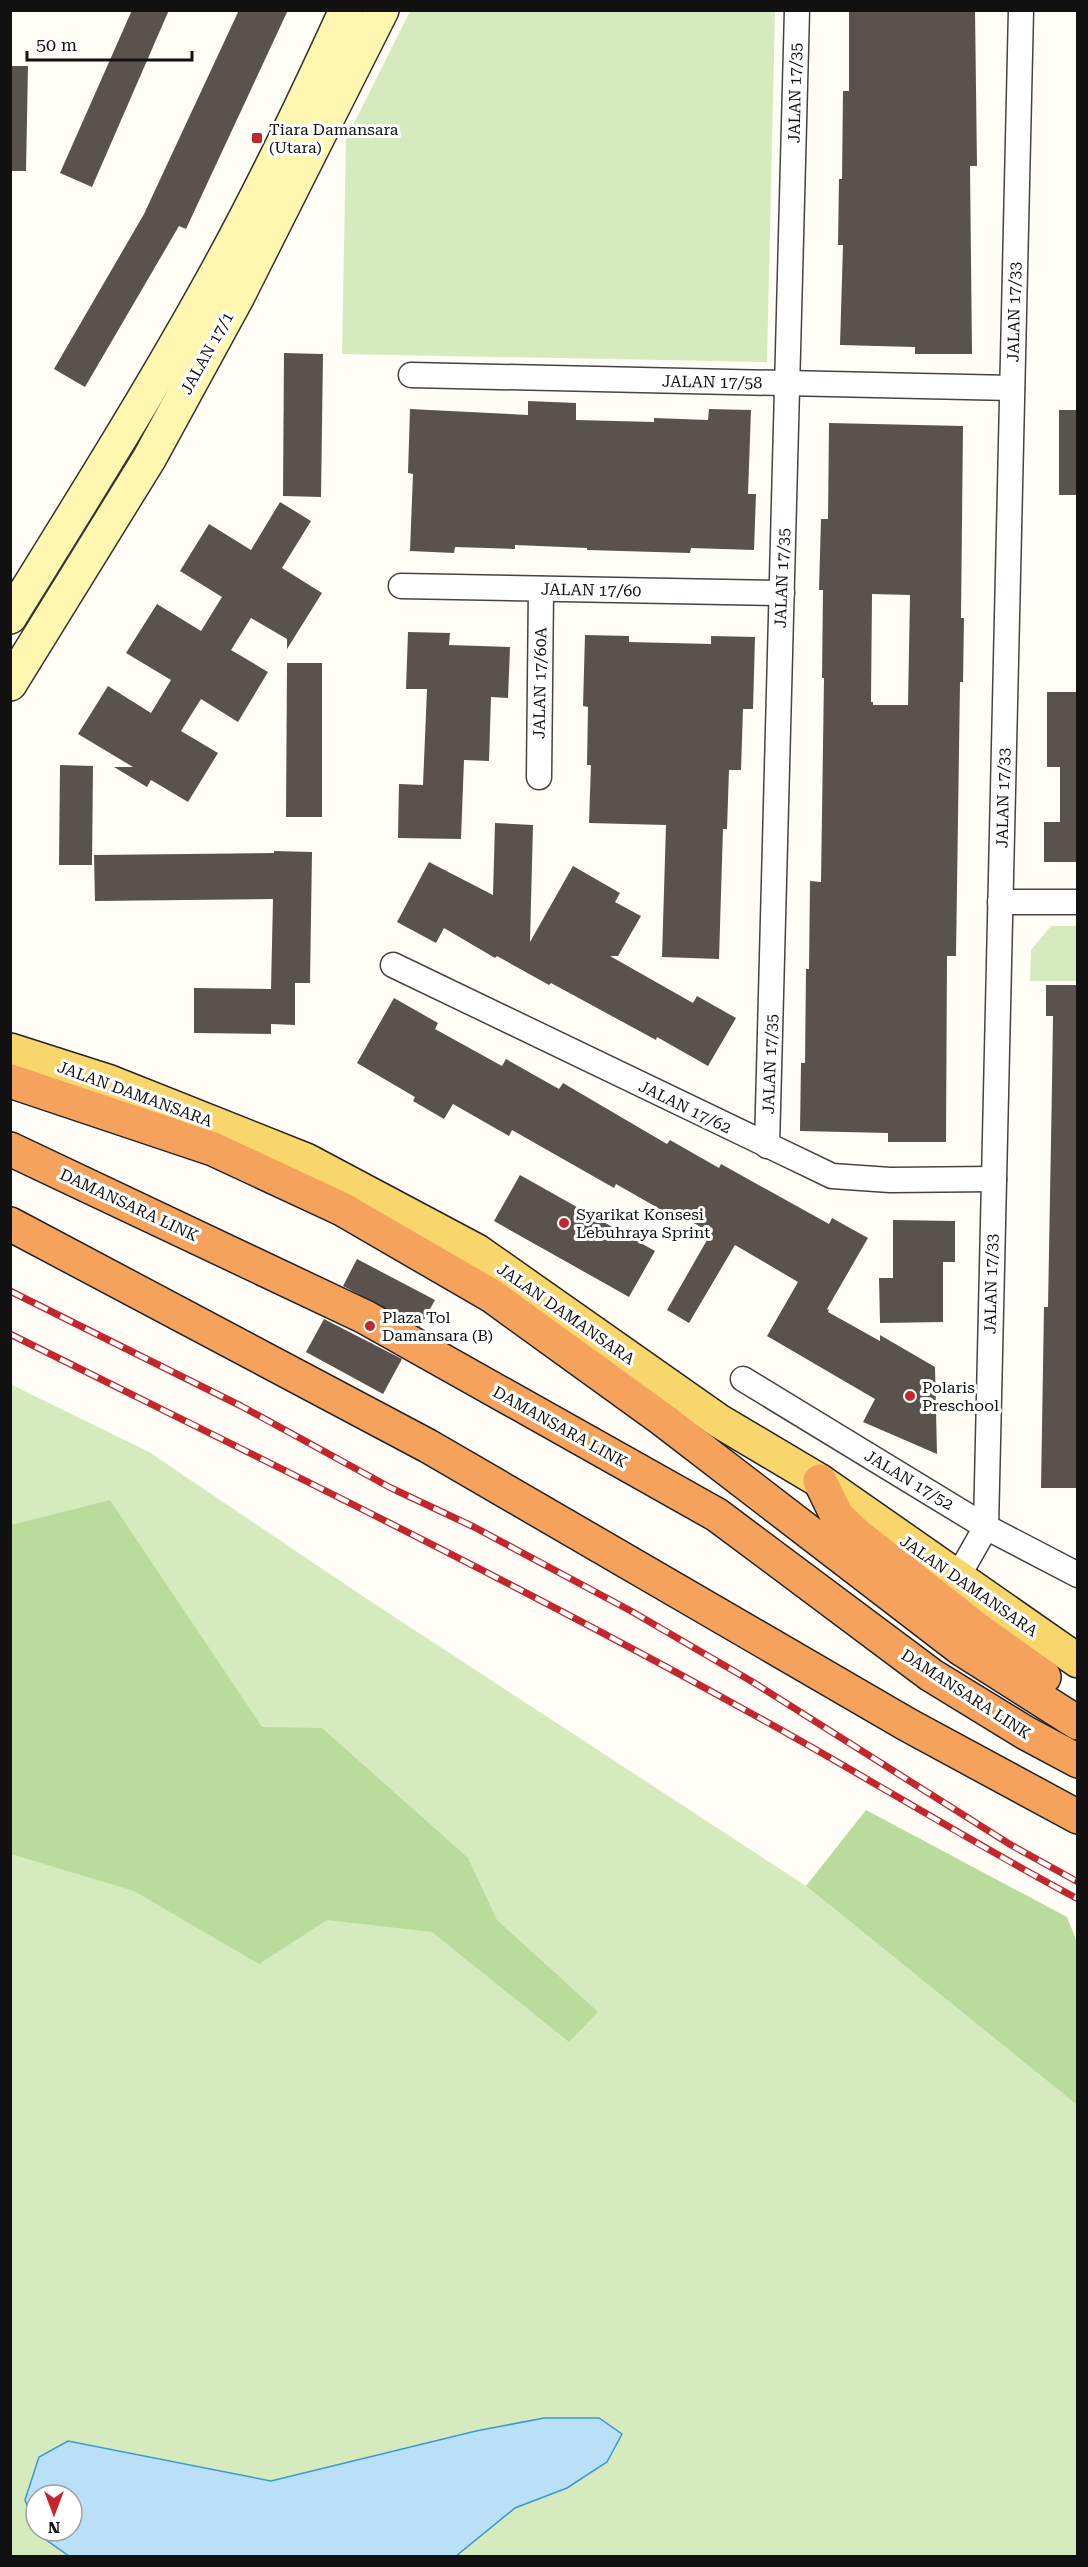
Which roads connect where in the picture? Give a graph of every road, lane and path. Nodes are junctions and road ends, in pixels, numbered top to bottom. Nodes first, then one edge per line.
1 (346, 10) edge
2 (382, 10) edge
3 (797, 10) edge
4 (1021, 10) edge
5 (411, 375) dead end
6 (788, 383) junction
7 (1012, 388) junction
8 (401, 586) dead end
9 (541, 589) junction
10 (782, 593) junction
11 (10, 617) edge
12 (10, 684) edge
13 (539, 777) dead end
14 (1000, 902) junction
15 (1077, 902) edge
16 (393, 965) dead end
17 (10, 1050) edge
18 (10, 1081) edge
19 (767, 1146) junction
20 (10, 1149) edge
21 (994, 1179) junction
22 (10, 1224) edge
23 (743, 1379) dead end
24 (820, 1481) junction
25 (986, 1527) junction
26 (1077, 1575) edge
27 (957, 1578) junction
28 (1077, 1661) edge
29 (1068, 1717) edge
30 (1077, 1761) edge
31 (1074, 1817) edge

1 - 11 street, JALAN 17/1
2 - 12 street, JALAN 17/1
3 - 6 street, JALAN 17/35
4 - 7 street, JALAN 17/33
5 - 6 street, JALAN 17/58
6 - 7 street, JALAN 17/58
6 - 10 street, JALAN 17/35
7 - 14 street, JALAN 17/33
8 - 9 street, JALAN 17/60
9 - 10 street, JALAN 17/60
9 - 13 street, JALAN 17/60A
10 - 19 street, JALAN 17/35
14 - 15 street
14 - 21 street, JALAN 17/33
16 - 19 street, JALAN 17/62
17 - 24 main road, JALAN DAMANSARA
18 - 29 highway
19 - 21 street, JALAN 17/62
20 - 30 highway, DAMANSARA LINK
21 - 25 street, JALAN 17/33
22 - 31 highway
23 - 25 street, JALAN 17/52
24 - 27 main road, JALAN DAMANSARA
24 - 29 highway
25 - 26 street, JALAN 17/52
25 - 27 street, JALAN 17/33
27 - 28 main road, JALAN DAMANSARA

